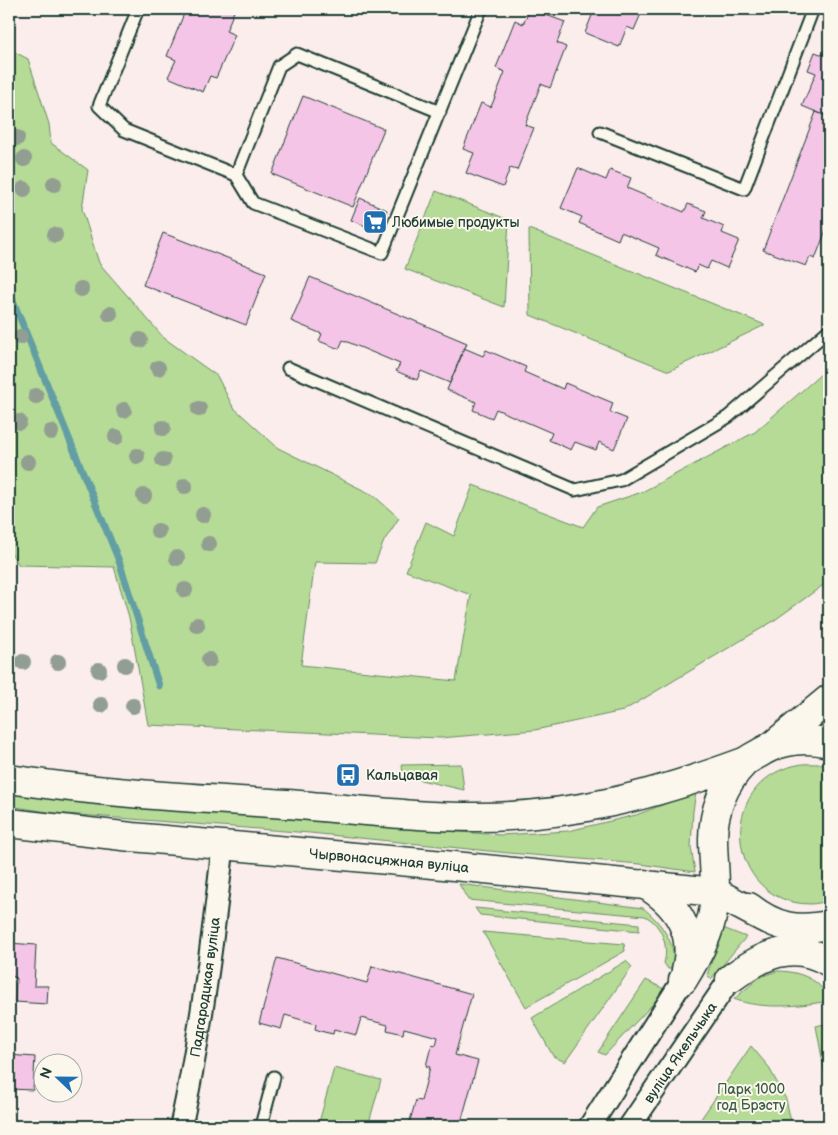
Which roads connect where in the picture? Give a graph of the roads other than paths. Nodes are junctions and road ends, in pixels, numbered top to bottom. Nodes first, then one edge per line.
1 (138, 9) edge
2 (481, 9) edge
3 (813, 9) edge
4 (440, 112) junction
5 (600, 132) dead end
6 (236, 175) junction
7 (829, 330) edge
8 (288, 368) dead end
9 (829, 699) edge
10 (829, 743) edge
11 (771, 747) junction
12 (744, 762) junction
13 (9, 779) edge
14 (9, 823) edge
15 (713, 837) junction
16 (223, 846) junction
17 (644, 884) junction
18 (715, 892) junction
19 (779, 923) junction
20 (829, 925) edge
21 (829, 960) edge
22 (730, 979) junction
23 (683, 980) junction
24 (274, 1077) dead end
25 (181, 1126) edge
26 (261, 1126) edge
27 (590, 1126) edge
28 (630, 1126) edge

1 - 6 lane
2 - 4 lane
3 - 5 lane
4 - 6 lane
4 - 6 lane
7 - 8 lane
9 - 11 main road
10 - 11 main road
11 - 12 main road
12 - 13 main road
12 - 15 main road
14 - 16 main road, Чырвонасцяжная вуліца
15 - 18 main road
15 - 19 main road
16 - 17 main road, Чырвонасцяжная вуліца
16 - 25 street, Падгародцкая вуліца
17 - 18 main road, Чырвонасцяжная вуліца
17 - 23 main road
18 - 19 main road, Чырвонасцяжная вуліца
18 - 23 main road
19 - 20 main road
19 - 21 main road
19 - 22 main road
21 - 22 main road
22 - 28 street, вуліца Якельчыка
23 - 27 street
24 - 26 lane

